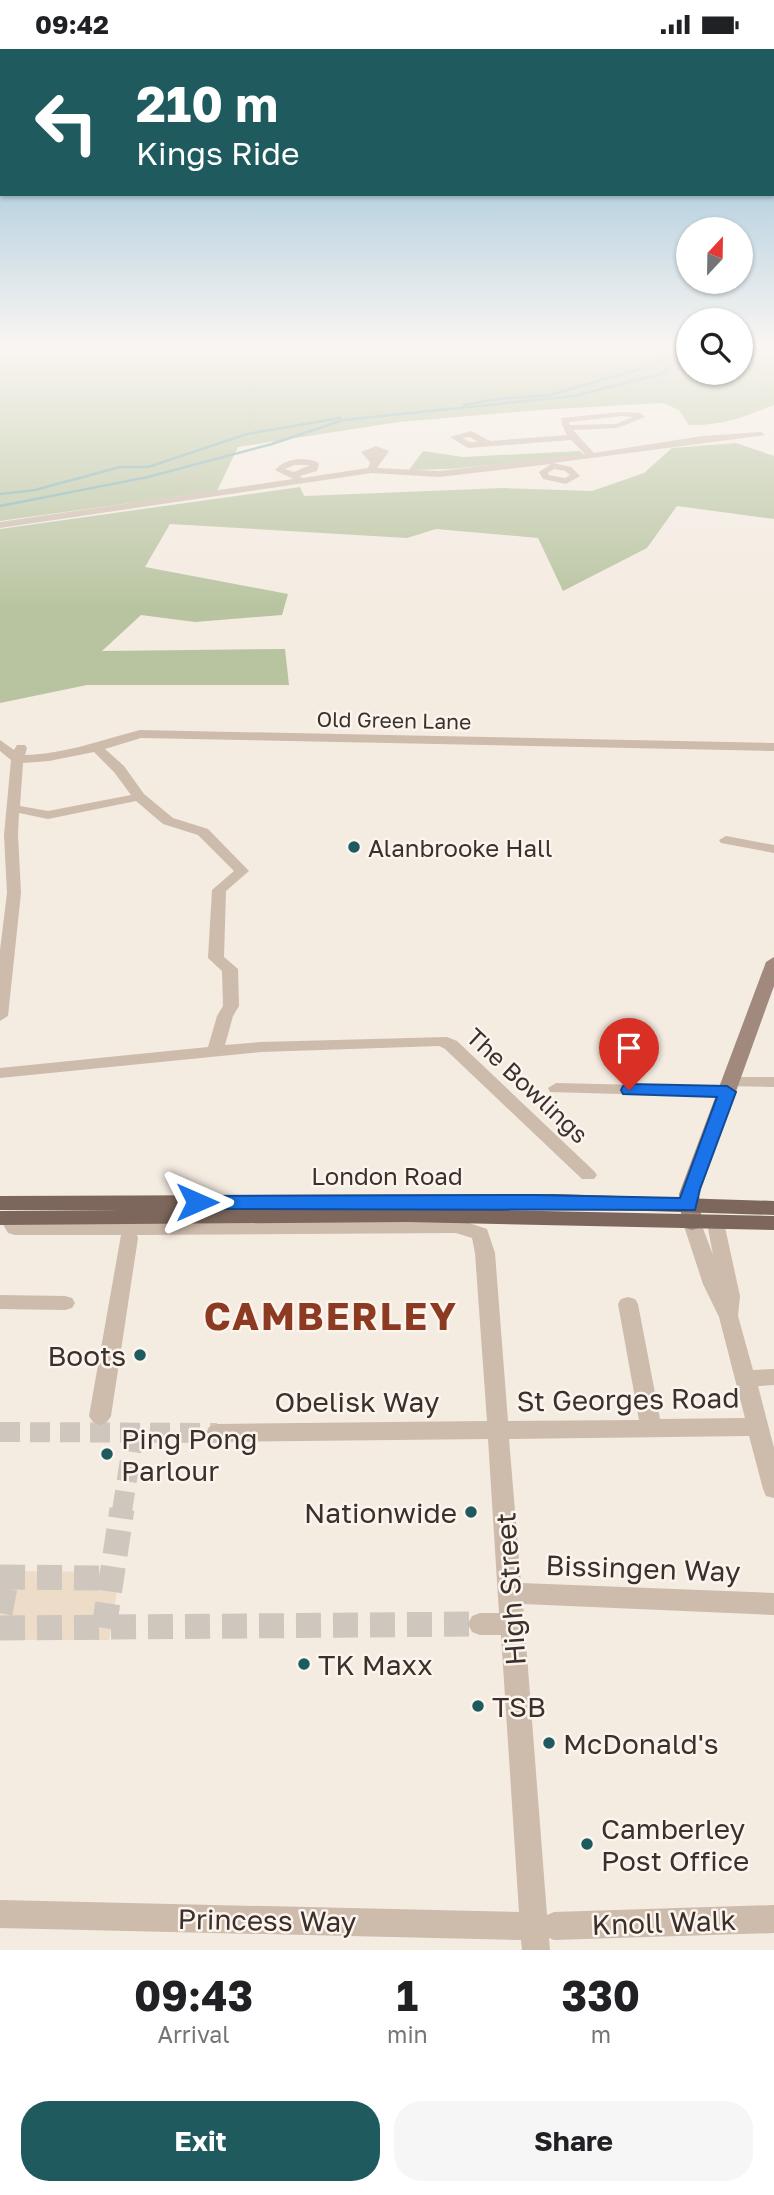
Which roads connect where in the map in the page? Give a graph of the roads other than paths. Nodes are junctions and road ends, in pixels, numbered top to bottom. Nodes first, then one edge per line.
1 (571, 433) edge
2 (768, 435) edge
3 (573, 437) junction
4 (488, 444) dead end
5 (592, 456) junction
6 (293, 474) dead end
7 (301, 482) junction
8 (0, 525) edge
9 (0, 744) edge
10 (774, 747) edge
11 (98, 749) junction
12 (19, 753) junction
13 (139, 797) junction
14 (12, 808) junction
15 (48, 815) junction
16 (11, 835) junction
17 (726, 840) dead end
18 (774, 849) edge
19 (774, 962) edge
20 (0, 1016) edge
21 (215, 1051) junction
22 (0, 1073) edge
23 (774, 1082) edge
24 (729, 1087) junction
25 (556, 1088) dead end
26 (588, 1175) dead end
27 (774, 1208) edge
28 (3, 1213) edge
29 (701, 1214) junction
30 (774, 1223) edge
31 (477, 1231) joint
32 (128, 1238) dead end
33 (0, 1302) edge
34 (65, 1303) dead end
35 (628, 1304) dead end
36 (774, 1377) edge
37 (746, 1379) junction
38 (100, 1416) dead end
39 (759, 1427) junction
40 (651, 1429) junction
41 (498, 1430) junction
42 (217, 1433) tunnel mouth
43 (774, 1489) edge
44 (509, 1593) junction
45 (774, 1604) edge
46 (480, 1624) tunnel mouth
47 (512, 1624) junction
48 (0, 1914) edge
49 (774, 1919) edge
50 (542, 1934) edge

1 - 3 street
2 - 5 street
3 - 4 street
3 - 5 street
5 - 7 street
6 - 7 street
7 - 8 street
9 - 12 street
10 - 11 street, Old Green Lane
11 - 12 street, Old Green Lane
11 - 13 street
12 - 14 street
13 - 15 street
13 - 21 street
14 - 15 street
14 - 16 street
15 - 16 street
16 - 20 street
17 - 18 street
19 - 24 street
21 - 22 street
21 - 26 street, The Bowlings
23 - 24 street
24 - 25 street
24 - 29 street
27 - 29 main road, London Road
28 - 29 main road, London Road
28 - 31 street, London Road
29 - 30 main road, London Road
29 - 37 street
31 - 41 street, High Street
32 - 38 street
33 - 34 street
35 - 40 street
36 - 37 street
37 - 39 street
39 - 40 street, St Georges Road
39 - 43 street
40 - 41 street, St Georges Road
41 - 42 street, Obelisk Way
41 - 44 street, High Street
44 - 45 street, Bissingen Way
44 - 47 street, High Street
46 - 47 street
47 - 50 street, High Street
48 - 50 street, Princess Way
49 - 50 street, Knoll Walk

